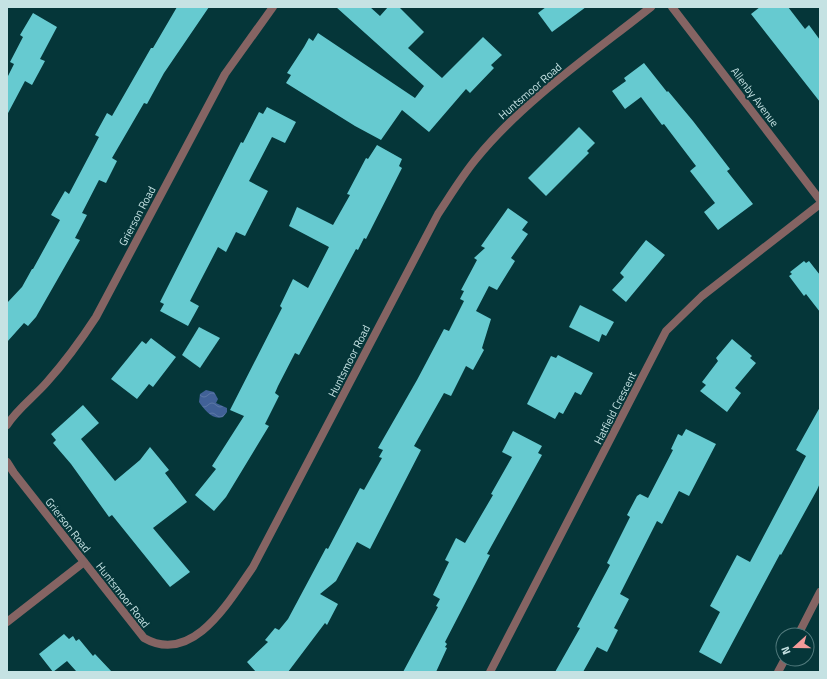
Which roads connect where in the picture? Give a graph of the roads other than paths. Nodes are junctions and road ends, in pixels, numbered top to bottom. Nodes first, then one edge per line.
1 (273, 7) edge
2 (651, 7) edge
3 (672, 7) edge
4 (820, 200) edge
5 (820, 204) edge
6 (7, 425) edge
7 (7, 462) edge
8 (84, 562) junction
9 (820, 592) edge
10 (7, 622) edge
11 (802, 627) edge
12 (490, 672) edge

1 - 6 street, Grierson Road
2 - 8 street, Huntsmoor Road
3 - 4 street, Allenby Avenue
5 - 12 street, Hatfield Crescent
7 - 8 street, Grierson Road
8 - 10 street
9 - 11 street

